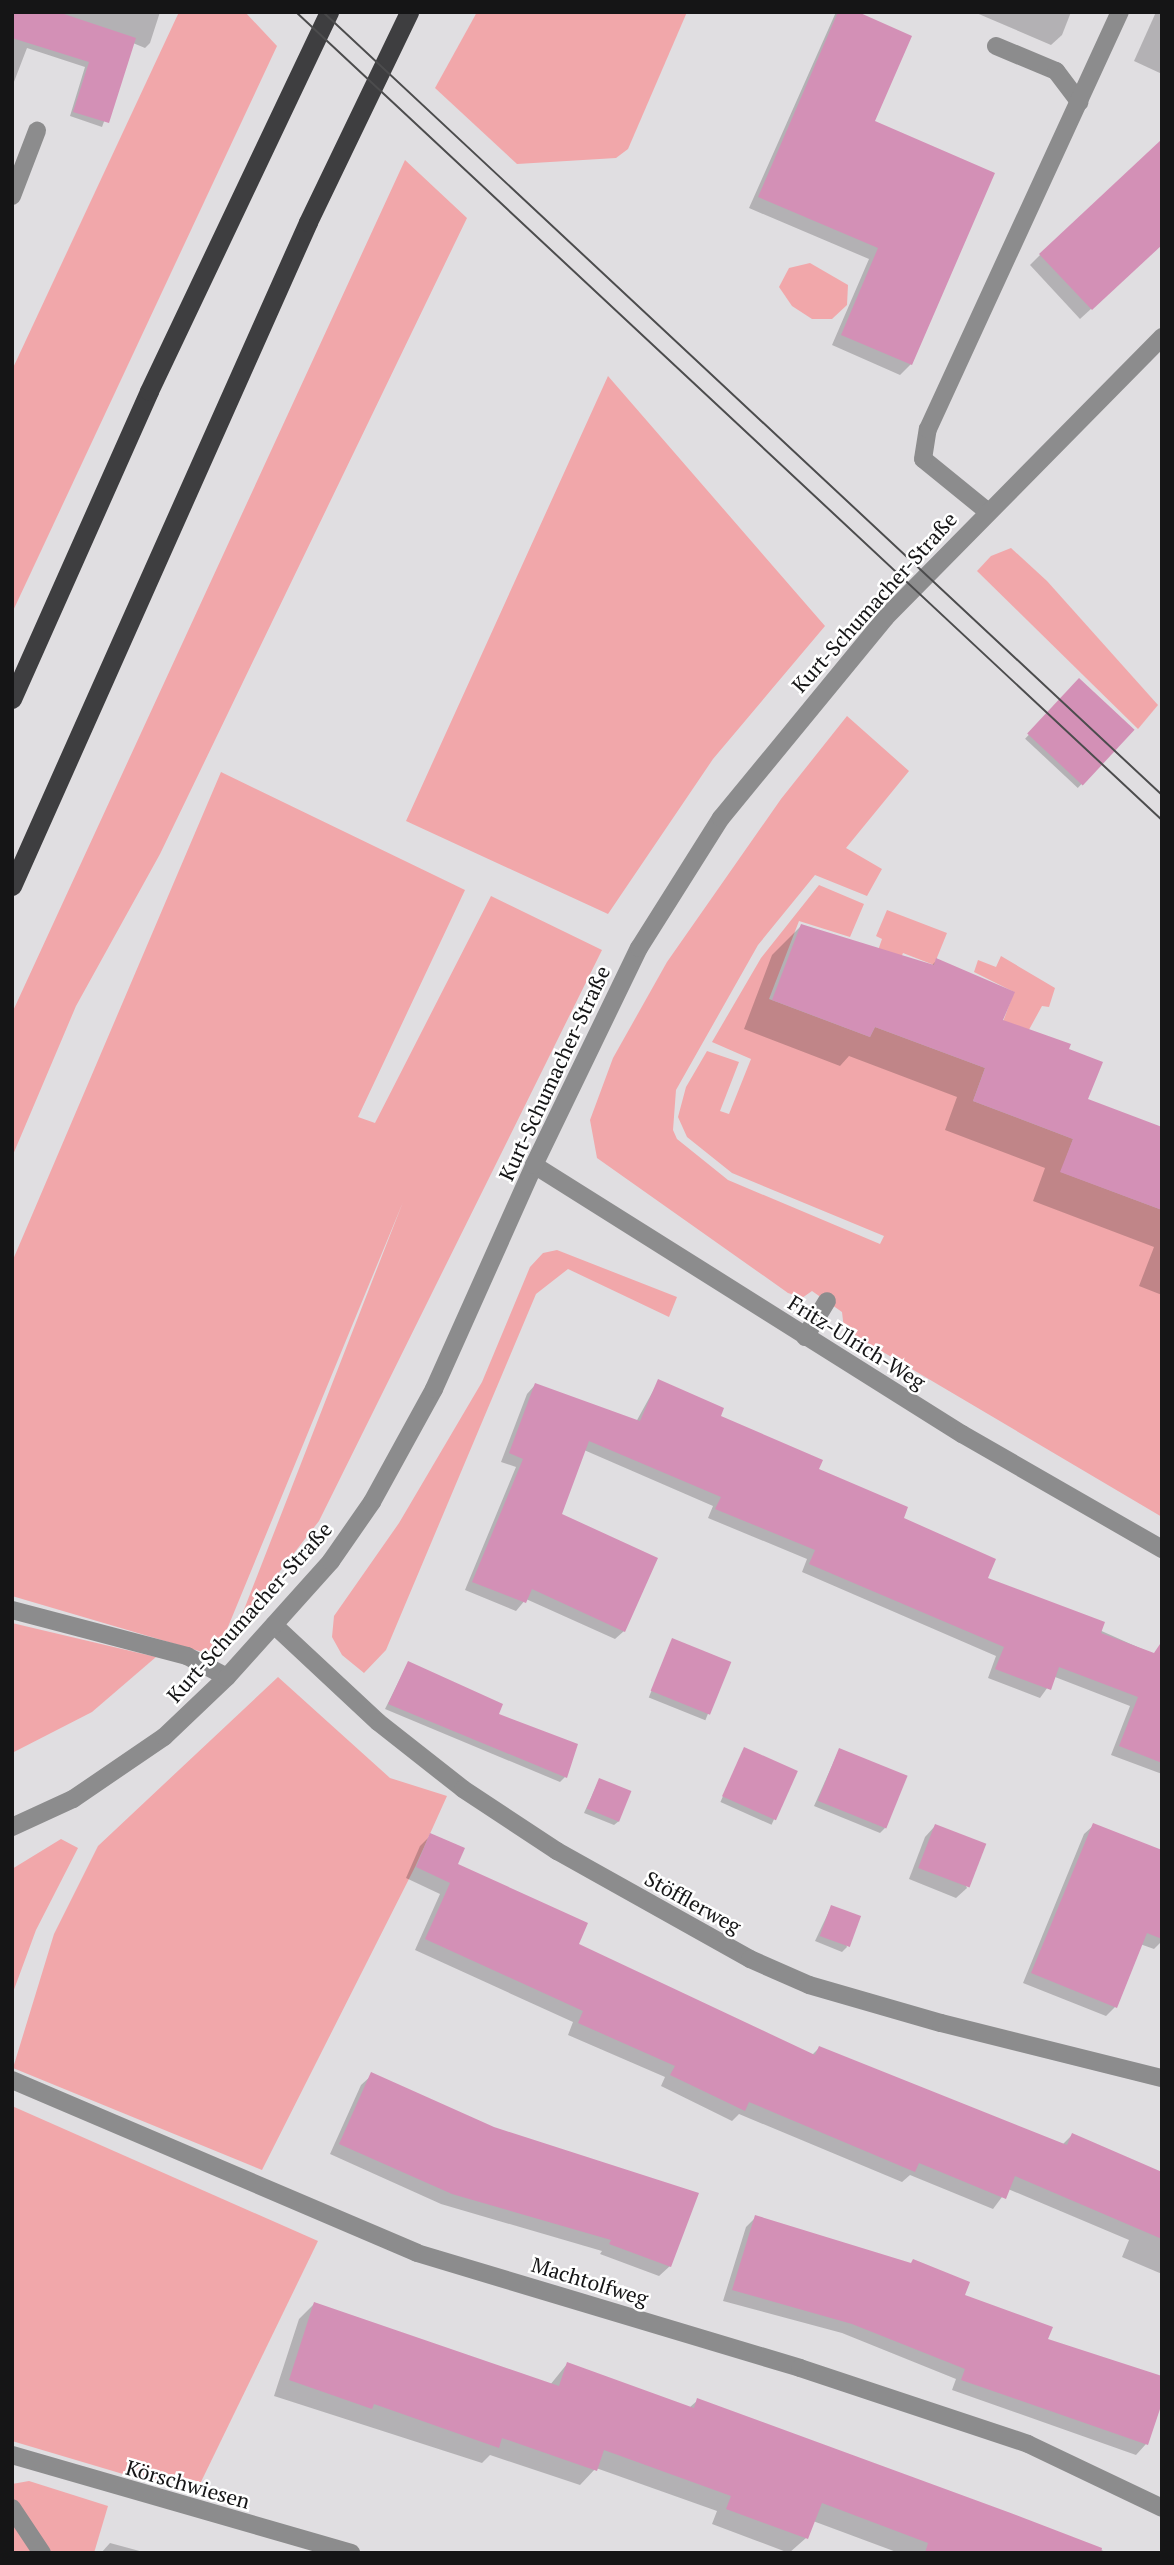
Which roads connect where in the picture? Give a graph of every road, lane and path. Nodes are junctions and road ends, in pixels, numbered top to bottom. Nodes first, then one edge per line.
1 (329, 12) edge
2 (410, 12) edge
3 (1120, 12) edge
4 (996, 46) dead end
5 (1079, 102) junction
6 (37, 131) dead end
7 (12, 196) edge
8 (1162, 337) edge
9 (987, 511) junction
10 (12, 699) edge
11 (12, 886) edge
12 (534, 1165) junction
13 (827, 1301) dead end
14 (805, 1337) junction
15 (1162, 1549) edge
16 (12, 1610) edge
17 (274, 1625) junction
18 (227, 1677) junction
19 (12, 1827) edge
20 (1162, 2078) edge
21 (12, 2080) edge
22 (12, 2455) edge
23 (12, 2508) edge
24 (1162, 2508) edge
25 (41, 2553) edge
26 (351, 2553) edge

1 - 10 highway
2 - 11 highway
3 - 5 street
4 - 5 street
5 - 9 street
6 - 7 street
8 - 9 street, Kurt-Schumacher-Straße
9 - 12 street, Kurt-Schumacher-Straße
12 - 14 street, Fritz-Ulrich-Weg
12 - 17 street, Kurt-Schumacher-Straße
13 - 14 street
14 - 15 street, Fritz-Ulrich-Weg
16 - 18 street
17 - 18 street, Kurt-Schumacher-Straße
17 - 20 street, Stöfflerweg
18 - 19 street, Kurt-Schumacher-Straße
21 - 24 street, Machtolfweg
22 - 26 street, Körschwiesen
23 - 25 street

